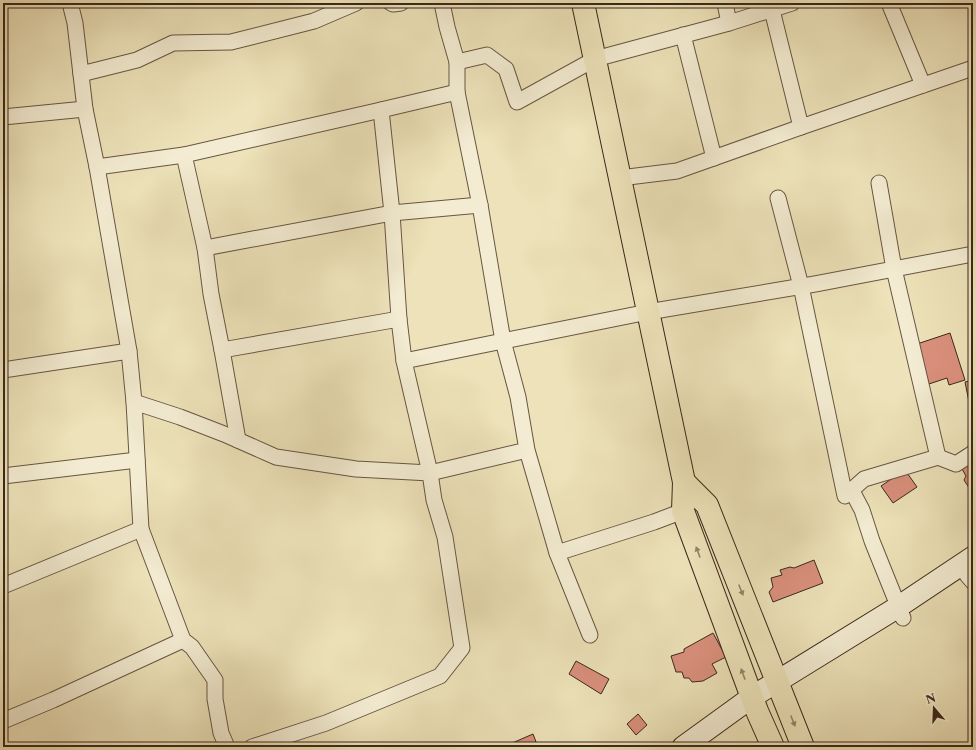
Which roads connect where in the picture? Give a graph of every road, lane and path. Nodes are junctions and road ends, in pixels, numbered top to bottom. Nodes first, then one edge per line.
1 (70, 3) edge
2 (356, 3) edge
3 (391, 3) edge
4 (401, 3) edge
5 (442, 3) edge
6 (583, 3) edge
7 (725, 3) edge
8 (792, 3) edge
9 (890, 3) edge
10 (772, 10) junction
11 (730, 23) junction
12 (682, 35) junction
13 (595, 59) junction
14 (457, 62) junction
15 (973, 68) edge
16 (81, 74) junction
17 (923, 85) junction
18 (457, 92) junction
19 (85, 109) junction
20 (381, 110) junction
21 (3, 117) edge
22 (801, 126) junction
23 (184, 155) junction
24 (714, 158) junction
25 (96, 167) junction
26 (620, 178) junction
27 (879, 183) dead end
28 (778, 198) dead end
29 (480, 205) junction
30 (392, 213) junction
31 (205, 248) junction
32 (973, 254) edge
33 (894, 269) junction
34 (801, 286) junction
35 (648, 312) junction
36 (399, 319) junction
37 (503, 341) junction
38 (222, 350) junction
39 (129, 351) junction
40 (404, 361) junction
41 (3, 370) edge
42 (134, 402) junction
43 (238, 440) junction
44 (527, 450) junction
45 (973, 453) edge
46 (938, 457) junction
47 (137, 460) junction
48 (430, 473) junction
49 (3, 476) edge
50 (684, 482) junction
51 (852, 491) junction
52 (683, 512) junction
53 (141, 529) junction
54 (557, 553) junction
55 (972, 571) edge
56 (3, 586) edge
57 (901, 613) junction
58 (590, 635) dead end
59 (183, 640) junction
60 (780, 689) junction
61 (754, 704) junction
62 (3, 721) edge
63 (227, 747) edge
64 (252, 747) edge
65 (683, 747) edge
66 (705, 747) edge
67 (773, 747) edge
68 (803, 747) edge

1 - 16 street
2 - 16 street
3 - 4 street
5 - 14 street
6 - 13 main road
7 - 11 street
8 - 10 street
9 - 17 street
10 - 11 street
10 - 22 street
11 - 12 street
12 - 13 street
12 - 24 street
13 - 14 street
13 - 26 main road
14 - 18 street
15 - 17 street
16 - 19 street
17 - 22 street
18 - 20 street
18 - 29 street
19 - 21 street
19 - 25 street
20 - 23 street
20 - 30 street
22 - 24 street
23 - 25 street
23 - 31 street
24 - 26 street
25 - 39 street
26 - 35 main road
27 - 33 street
28 - 34 street
29 - 30 street
29 - 37 street
30 - 31 street
30 - 36 street
31 - 38 street
32 - 33 street
33 - 34 street
33 - 46 street
34 - 35 street
34 - 51 street
35 - 37 street
35 - 50 main road
36 - 38 street
36 - 40 street
37 - 40 street
37 - 44 street
38 - 43 street
39 - 41 street
39 - 42 street
40 - 48 street
42 - 43 street
42 - 47 street
43 - 48 street
44 - 48 street
44 - 54 street
45 - 46 street
46 - 51 street
47 - 49 street
47 - 53 street
48 - 64 street
50 - 52 main road
50 -> 60 main road
51 - 57 street
52 - 54 street
61 -> 52 main road
53 - 56 street
53 - 59 street
54 - 58 street
55 - 57 street
57 - 60 street
59 - 62 street
59 - 63 street
60 - 61 street
60 -> 68 main road
61 - 65 street
61 - 66 street
61 - 67 main road

